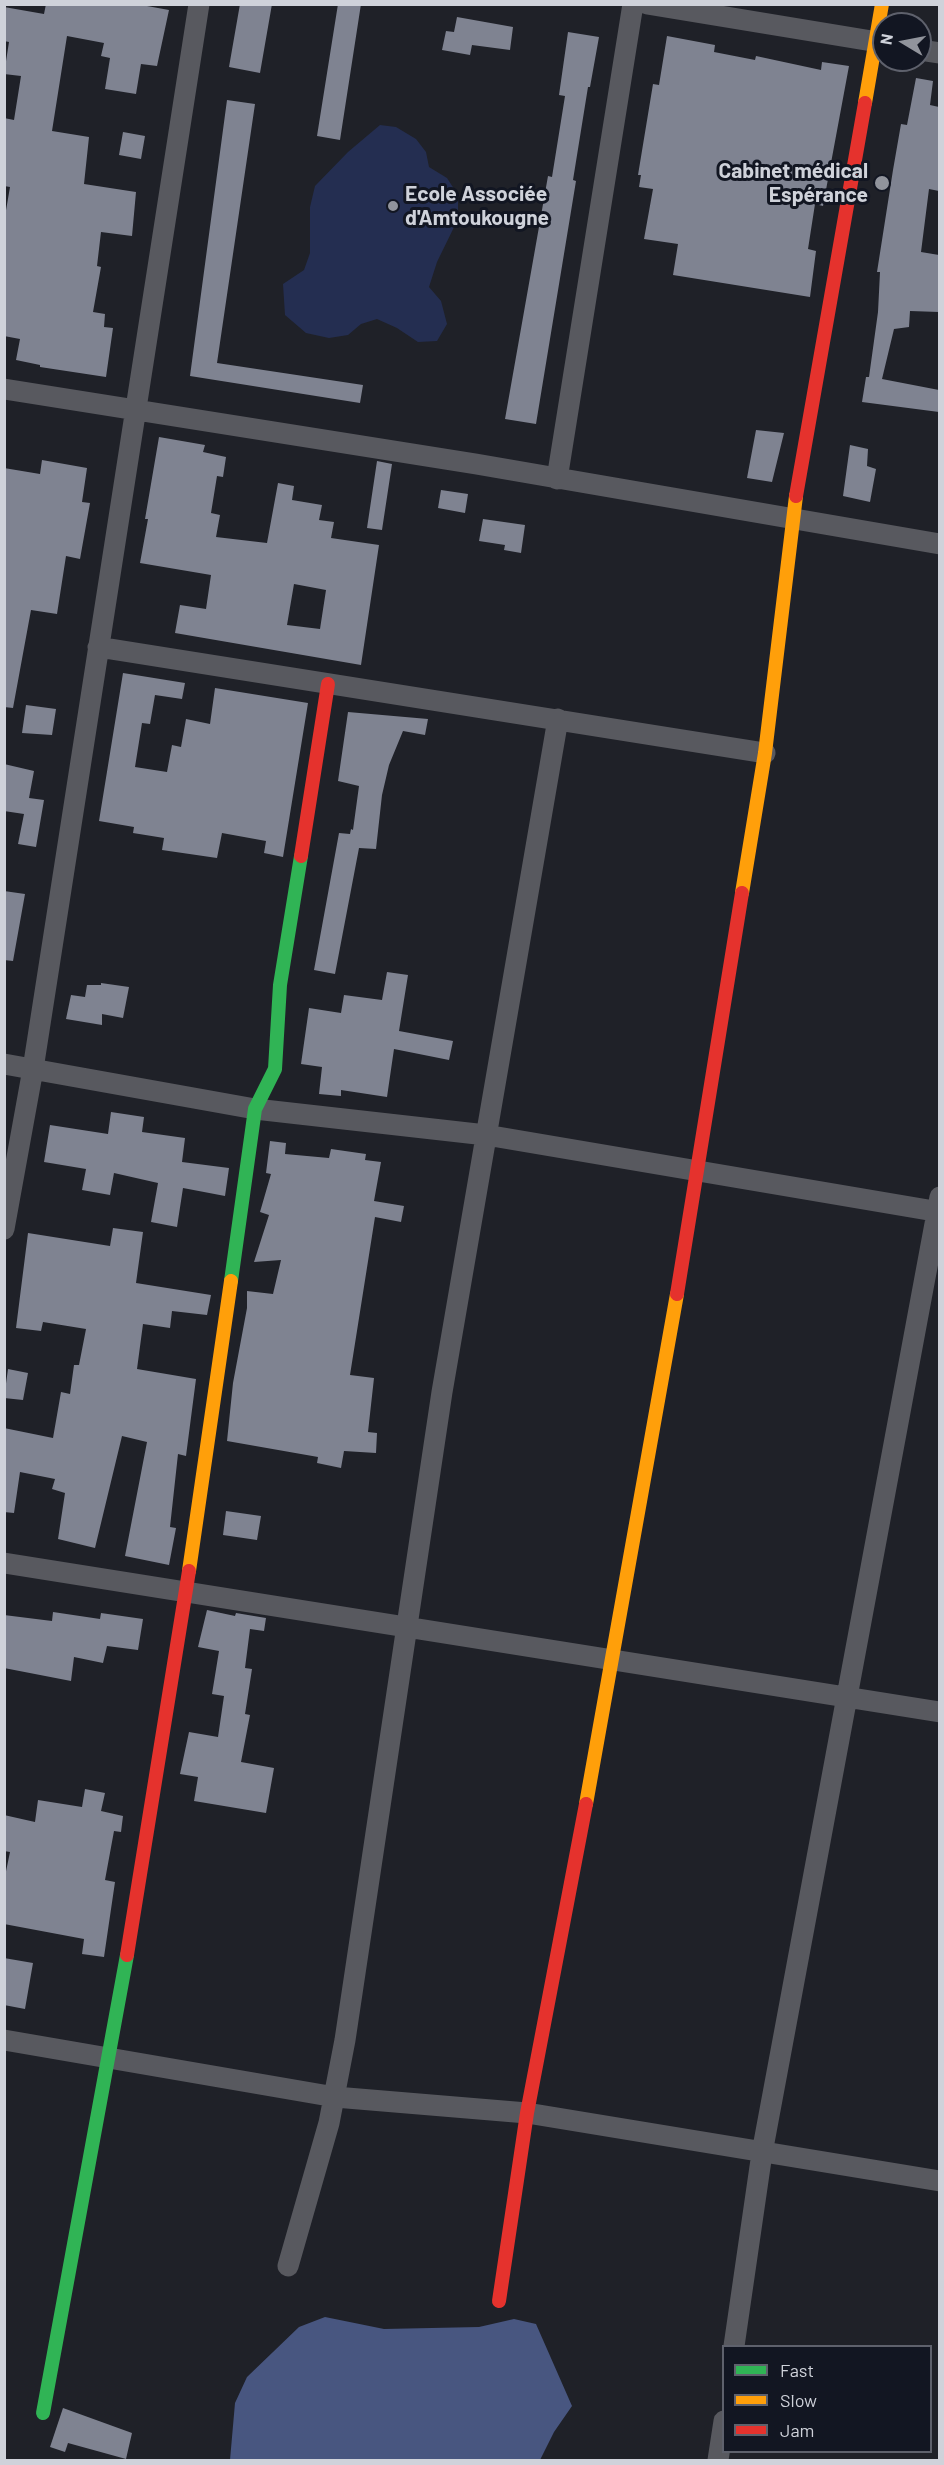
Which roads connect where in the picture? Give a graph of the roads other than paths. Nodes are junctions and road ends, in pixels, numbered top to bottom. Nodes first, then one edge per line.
1 (199, 4) edge
2 (633, 4) edge
3 (647, 4) edge
4 (872, 42) edge
5 (875, 72) edge
6 (4, 389) edge
7 (137, 409) junction
8 (557, 479) junction
9 (792, 518) junction
10 (939, 543) edge
11 (98, 647) junction
12 (328, 684) junction
13 (558, 719) junction
14 (765, 753) junction
15 (4, 1064) edge
16 (33, 1069) junction
17 (255, 1109) junction
18 (486, 1135) junction
19 (698, 1171) junction
20 (939, 1207) edge
21 (4, 1229) edge
22 (4, 1563) edge
23 (186, 1593) junction
24 (407, 1627) junction
25 (614, 1660) junction
26 (846, 1697) junction
27 (939, 1712) edge
28 (4, 2040) edge
29 (110, 2058) junction
30 (335, 2097) junction
31 (527, 2113) junction
32 (762, 2153) junction
33 (939, 2181) edge
34 (288, 2266) dead end
35 (499, 2301) dead end
36 (734, 2345) edge
37 (43, 2413) dead end
38 (722, 2429) edge
39 (718, 2460) edge

1 - 7 street
2 - 8 street
3 - 4 street
5 - 9 street
6 - 7 street
7 - 8 street
7 - 11 street
8 - 9 street
9 - 10 street
9 - 14 street
11 - 12 street
11 - 16 street
12 - 13 street
12 - 17 street
13 - 14 street
13 - 18 street
14 - 19 street
15 - 16 street
16 - 17 street
16 - 21 street
17 - 18 street
17 - 23 street
18 - 19 street
18 - 24 street
19 - 20 street
19 - 25 street
20 - 26 street
22 - 23 street
23 - 24 street
23 - 29 street
24 - 25 street
24 - 30 street
25 - 26 street
25 - 31 street
26 - 27 street
26 - 32 street
28 - 29 street
29 - 30 street
29 - 37 street
30 - 31 street
30 - 34 street
31 - 32 street
31 - 35 street
32 - 33 street
32 - 36 street
38 - 39 street

